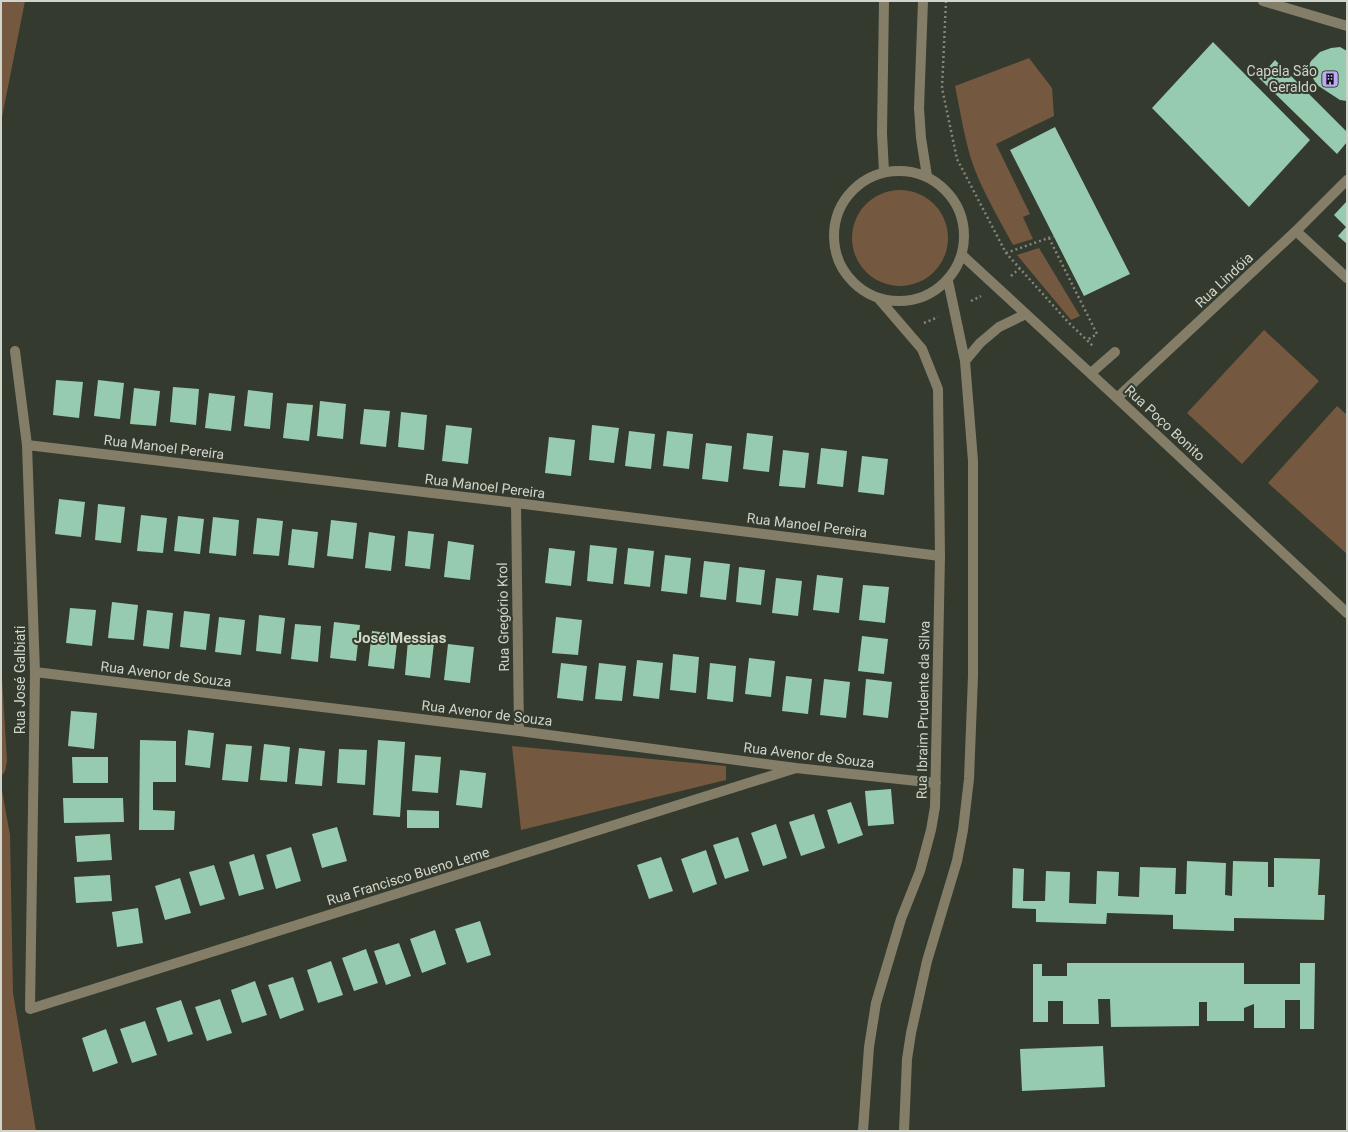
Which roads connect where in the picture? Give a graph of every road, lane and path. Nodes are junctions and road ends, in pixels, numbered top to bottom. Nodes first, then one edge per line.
1 (884, 1) edge
2 (923, 1) edge
3 (946, 1) edge
4 (1263, 1) edge
5 (1347, 26) edge
6 (884, 172) junction
7 (927, 176) junction
8 (1347, 180) edge
9 (1296, 231) junction
10 (1054, 236) dead end
11 (1050, 238) junction
12 (1006, 252) junction
13 (962, 255) junction
14 (1347, 278) edge
15 (948, 281) junction
16 (878, 299) junction
17 (1026, 314) junction
18 (1087, 340) junction
19 (15, 351) dead end
20 (1067, 352) junction
21 (1115, 352) dead end
22 (1108, 359) junction
23 (965, 361) junction
24 (1091, 373) junction
25 (1117, 398) junction
26 (27, 445) junction
27 (516, 503) junction
28 (940, 556) junction
29 (1347, 613) edge
30 (35, 672) junction
31 (519, 731) junction
32 (796, 768) junction
33 (936, 783) junction
34 (30, 1009) joint
35 (863, 1131) edge
36 (904, 1131) edge

1 - 6 street
2 - 7 street
3 - 12 path
4 - 5 street
6 - 7 street
6 - 16 street
7 - 13 street
8 - 9 street, Rua Lindóia
9 - 14 street
9 - 25 street, Rua Lindóia
10 - 11 path
11 - 12 path
11 - 18 path
12 - 18 path
13 - 15 street
13 - 17 street, Rua Poço Bonito
15 - 16 street
15 - 23 street
16 - 28 street, Rua Ibraim Prudente da Silva
17 - 20 street, Rua Poço Bonito
17 - 23 street
18 - 20 path
18 - 22 path
19 - 26 street, Rua José Galbiati
20 - 24 street, Rua Poço Bonito
21 - 22 street
22 - 24 street
23 - 36 street
24 - 25 street, Rua Poço Bonito
25 - 29 street, Rua Poço Bonito
26 - 27 street, Rua Manoel Pereira
26 - 30 street, Rua José Galbiati
27 - 28 street, Rua Manoel Pereira
27 - 31 street, Rua Gregório Krol
28 - 33 street, Rua Ibraim Prudente da Silva
30 - 31 street, Rua Avenor de Souza
30 - 34 street, Rua José Galbiati
31 - 32 street, Rua Avenor de Souza
32 - 33 street, Rua Avenor de Souza
32 - 34 street, Rua Francisco Bueno Leme
33 - 35 street, Rua Ibraim Prudente da Silva

